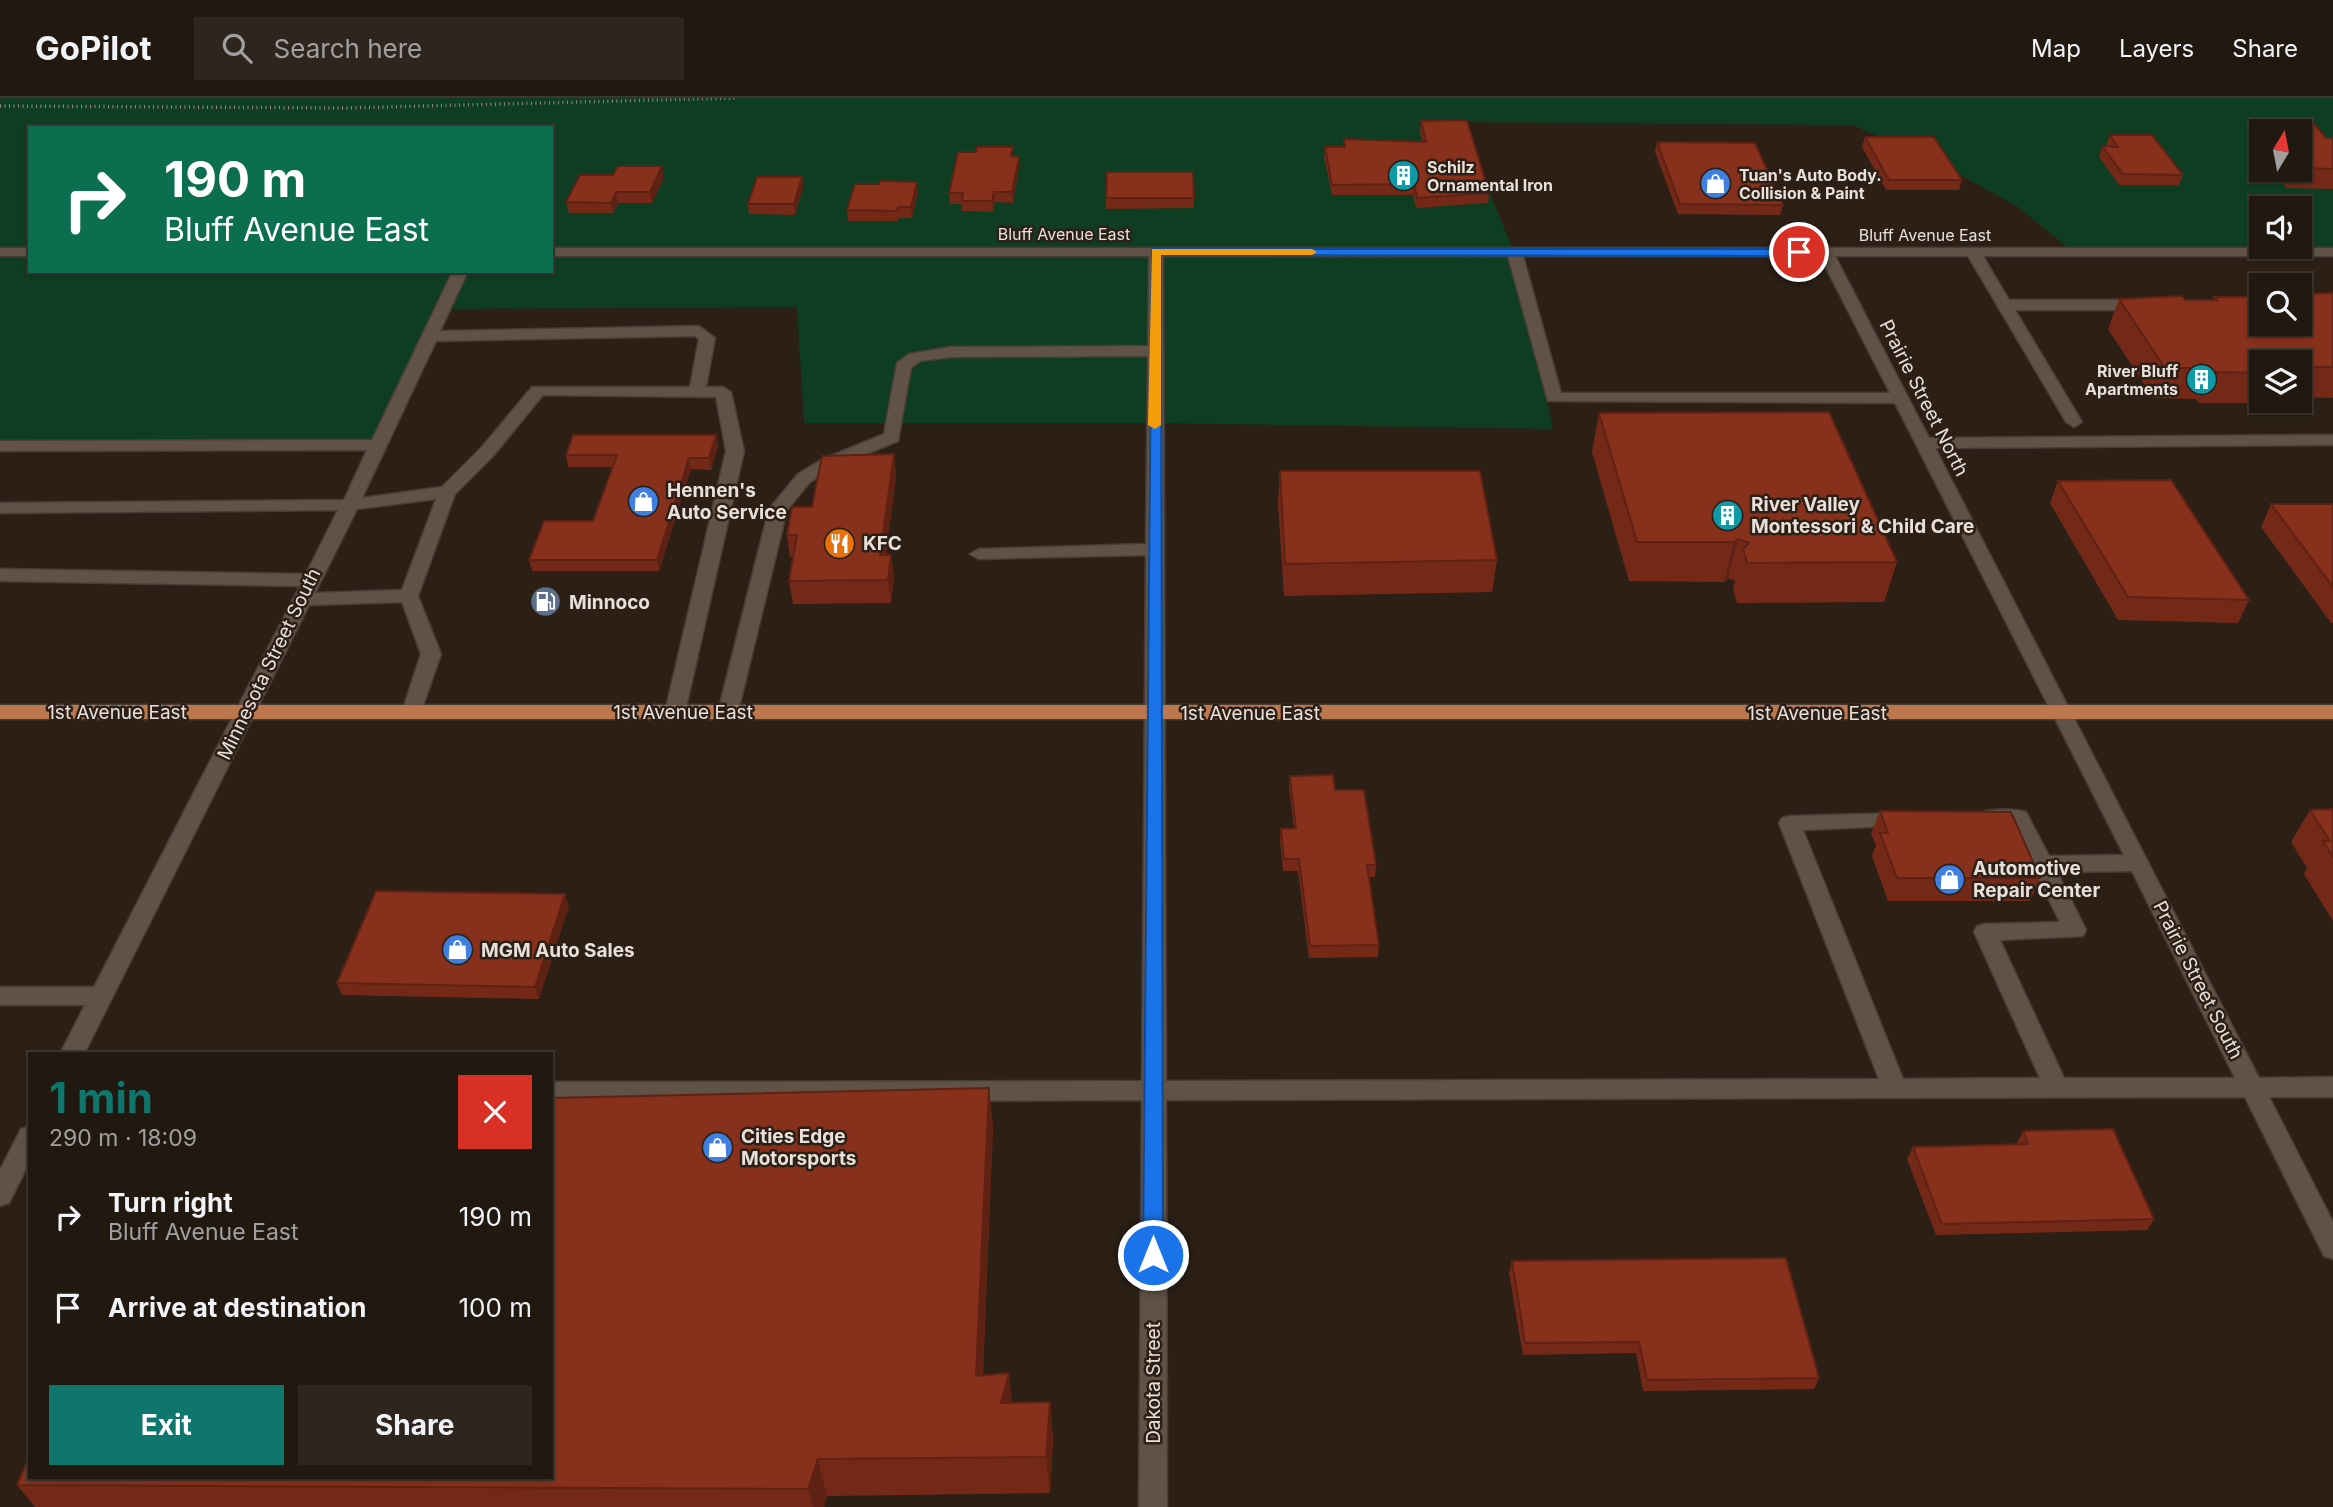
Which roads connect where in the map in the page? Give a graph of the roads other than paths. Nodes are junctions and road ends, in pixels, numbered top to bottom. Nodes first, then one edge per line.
1 (0, 252) edge
2 (28, 252) edge
3 (553, 252) edge
4 (1156, 252) junction
5 (1514, 252) junction
6 (1825, 252) junction
7 (1973, 252) junction
8 (2333, 252) edge
9 (460, 273) edge
10 (2004, 305) junction
11 (2166, 305) edge
12 (429, 336) junction
13 (1155, 351) junction
14 (696, 392) junction
15 (1900, 398) junction
16 (2074, 422) dead end
17 (2333, 440) edge
18 (1923, 443) junction
19 (379, 444) junction
20 (0, 446) edge
21 (447, 492) junction
22 (350, 505) junction
23 (0, 508) edge
24 (1154, 549) junction
25 (979, 554) dead end
26 (0, 575) edge
27 (310, 580) junction
28 (409, 596) junction
29 (301, 599) junction
30 (0, 712) edge
31 (247, 712) junction
32 (412, 712) junction
33 (675, 712) junction
34 (728, 712) junction
35 (2333, 712) edge
36 (1153, 713) junction
37 (2063, 713) junction
38 (1965, 819) edge
39 (1925, 820) edge
40 (2139, 863) junction
41 (2042, 864) junction
42 (0, 996) edge
43 (101, 996) junction
44 (73, 1052) edge
45 (1894, 1087) junction
46 (2056, 1087) junction
47 (2252, 1087) junction
48 (2333, 1087) edge
49 (1153, 1088) junction
50 (553, 1092) edge
51 (28, 1140) edge
52 (0, 1195) edge
53 (2333, 1248) edge
54 (1153, 1507) edge

1 - 2 street
3 - 4 street, Bluff Avenue East
4 - 5 street, Bluff Avenue East
4 - 13 street, Dakota Street
5 - 6 street, Bluff Avenue East
5 - 15 street
6 - 7 street, Bluff Avenue East
6 - 15 street, Prairie Street North
7 - 8 street, Bluff Avenue East
7 - 10 street
9 - 12 street, Minnesota Street South
10 - 11 street
10 - 16 street
12 - 14 street
12 - 19 street, Minnesota Street South
13 - 24 street, Dakota Street
13 - 34 street
14 - 21 street
14 - 33 street
15 - 18 street, Prairie Street North
17 - 18 street
18 - 37 street, Prairie Street North
19 - 20 street
19 - 22 street, Minnesota Street South
21 - 22 street
21 - 28 street
22 - 23 street
22 - 27 street, Minnesota Street South
24 - 25 street
24 - 36 street, Dakota Street
26 - 27 street
27 - 29 street, Minnesota Street South
28 - 29 street
28 - 32 street
29 - 31 street, Minnesota Street South
30 - 31 main road, 1st Avenue East
31 - 32 main road, 1st Avenue East
31 - 43 street, Minnesota Street South
32 - 33 main road, 1st Avenue East
33 - 34 main road, 1st Avenue East
34 - 36 main road, 1st Avenue East
35 - 37 main road, 1st Avenue East
36 - 37 main road, 1st Avenue East
36 - 49 street, Dakota Street
37 - 40 street, Prairie Street South
38 - 41 street
39 - 45 street
40 - 41 street
40 - 47 street, Prairie Street South
41 - 46 street
42 - 43 street
43 - 44 street, Minnesota Street South
45 - 46 street
45 - 49 street
46 - 47 street
47 - 48 street
47 - 53 street, Prairie Street South
49 - 50 street
49 - 54 street, Dakota Street
51 - 52 street

